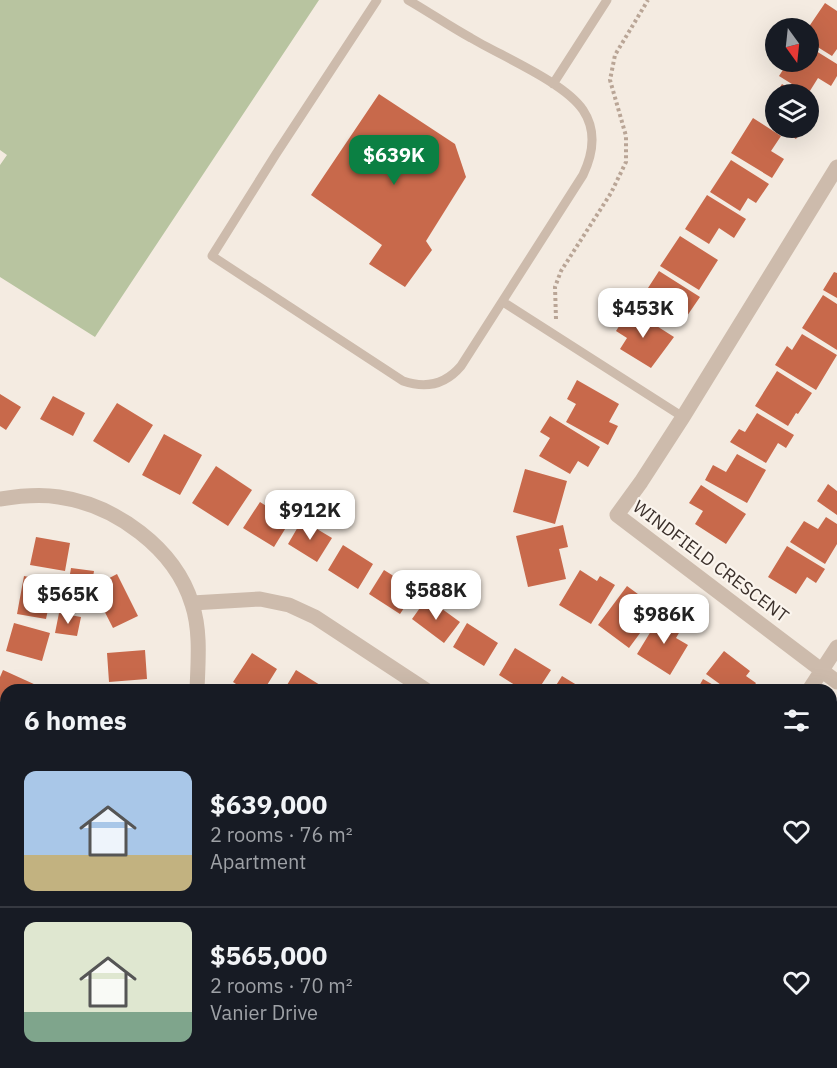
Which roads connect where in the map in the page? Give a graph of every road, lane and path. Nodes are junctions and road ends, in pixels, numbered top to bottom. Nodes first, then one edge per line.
1 (377, 0) edge
2 (408, 0) edge
3 (607, 0) edge
4 (553, 84) junction
5 (837, 167) edge
6 (503, 302) junction
7 (683, 417) junction
8 (0, 499) edge
9 (192, 603) junction
10 (837, 646) edge
11 (822, 670) junction
12 (837, 681) edge
13 (197, 684) edge
14 (417, 684) edge
15 (813, 684) edge

1 - 6 lane
2 - 4 lane
3 - 4 lane
4 - 6 lane
5 - 7 street, WINDFIELD CRESCENT
6 - 7 lane
7 - 11 street, WINDFIELD CRESCENT
8 - 9 street
9 - 13 street
9 - 14 street
10 - 11 street
11 - 12 street
11 - 15 street

